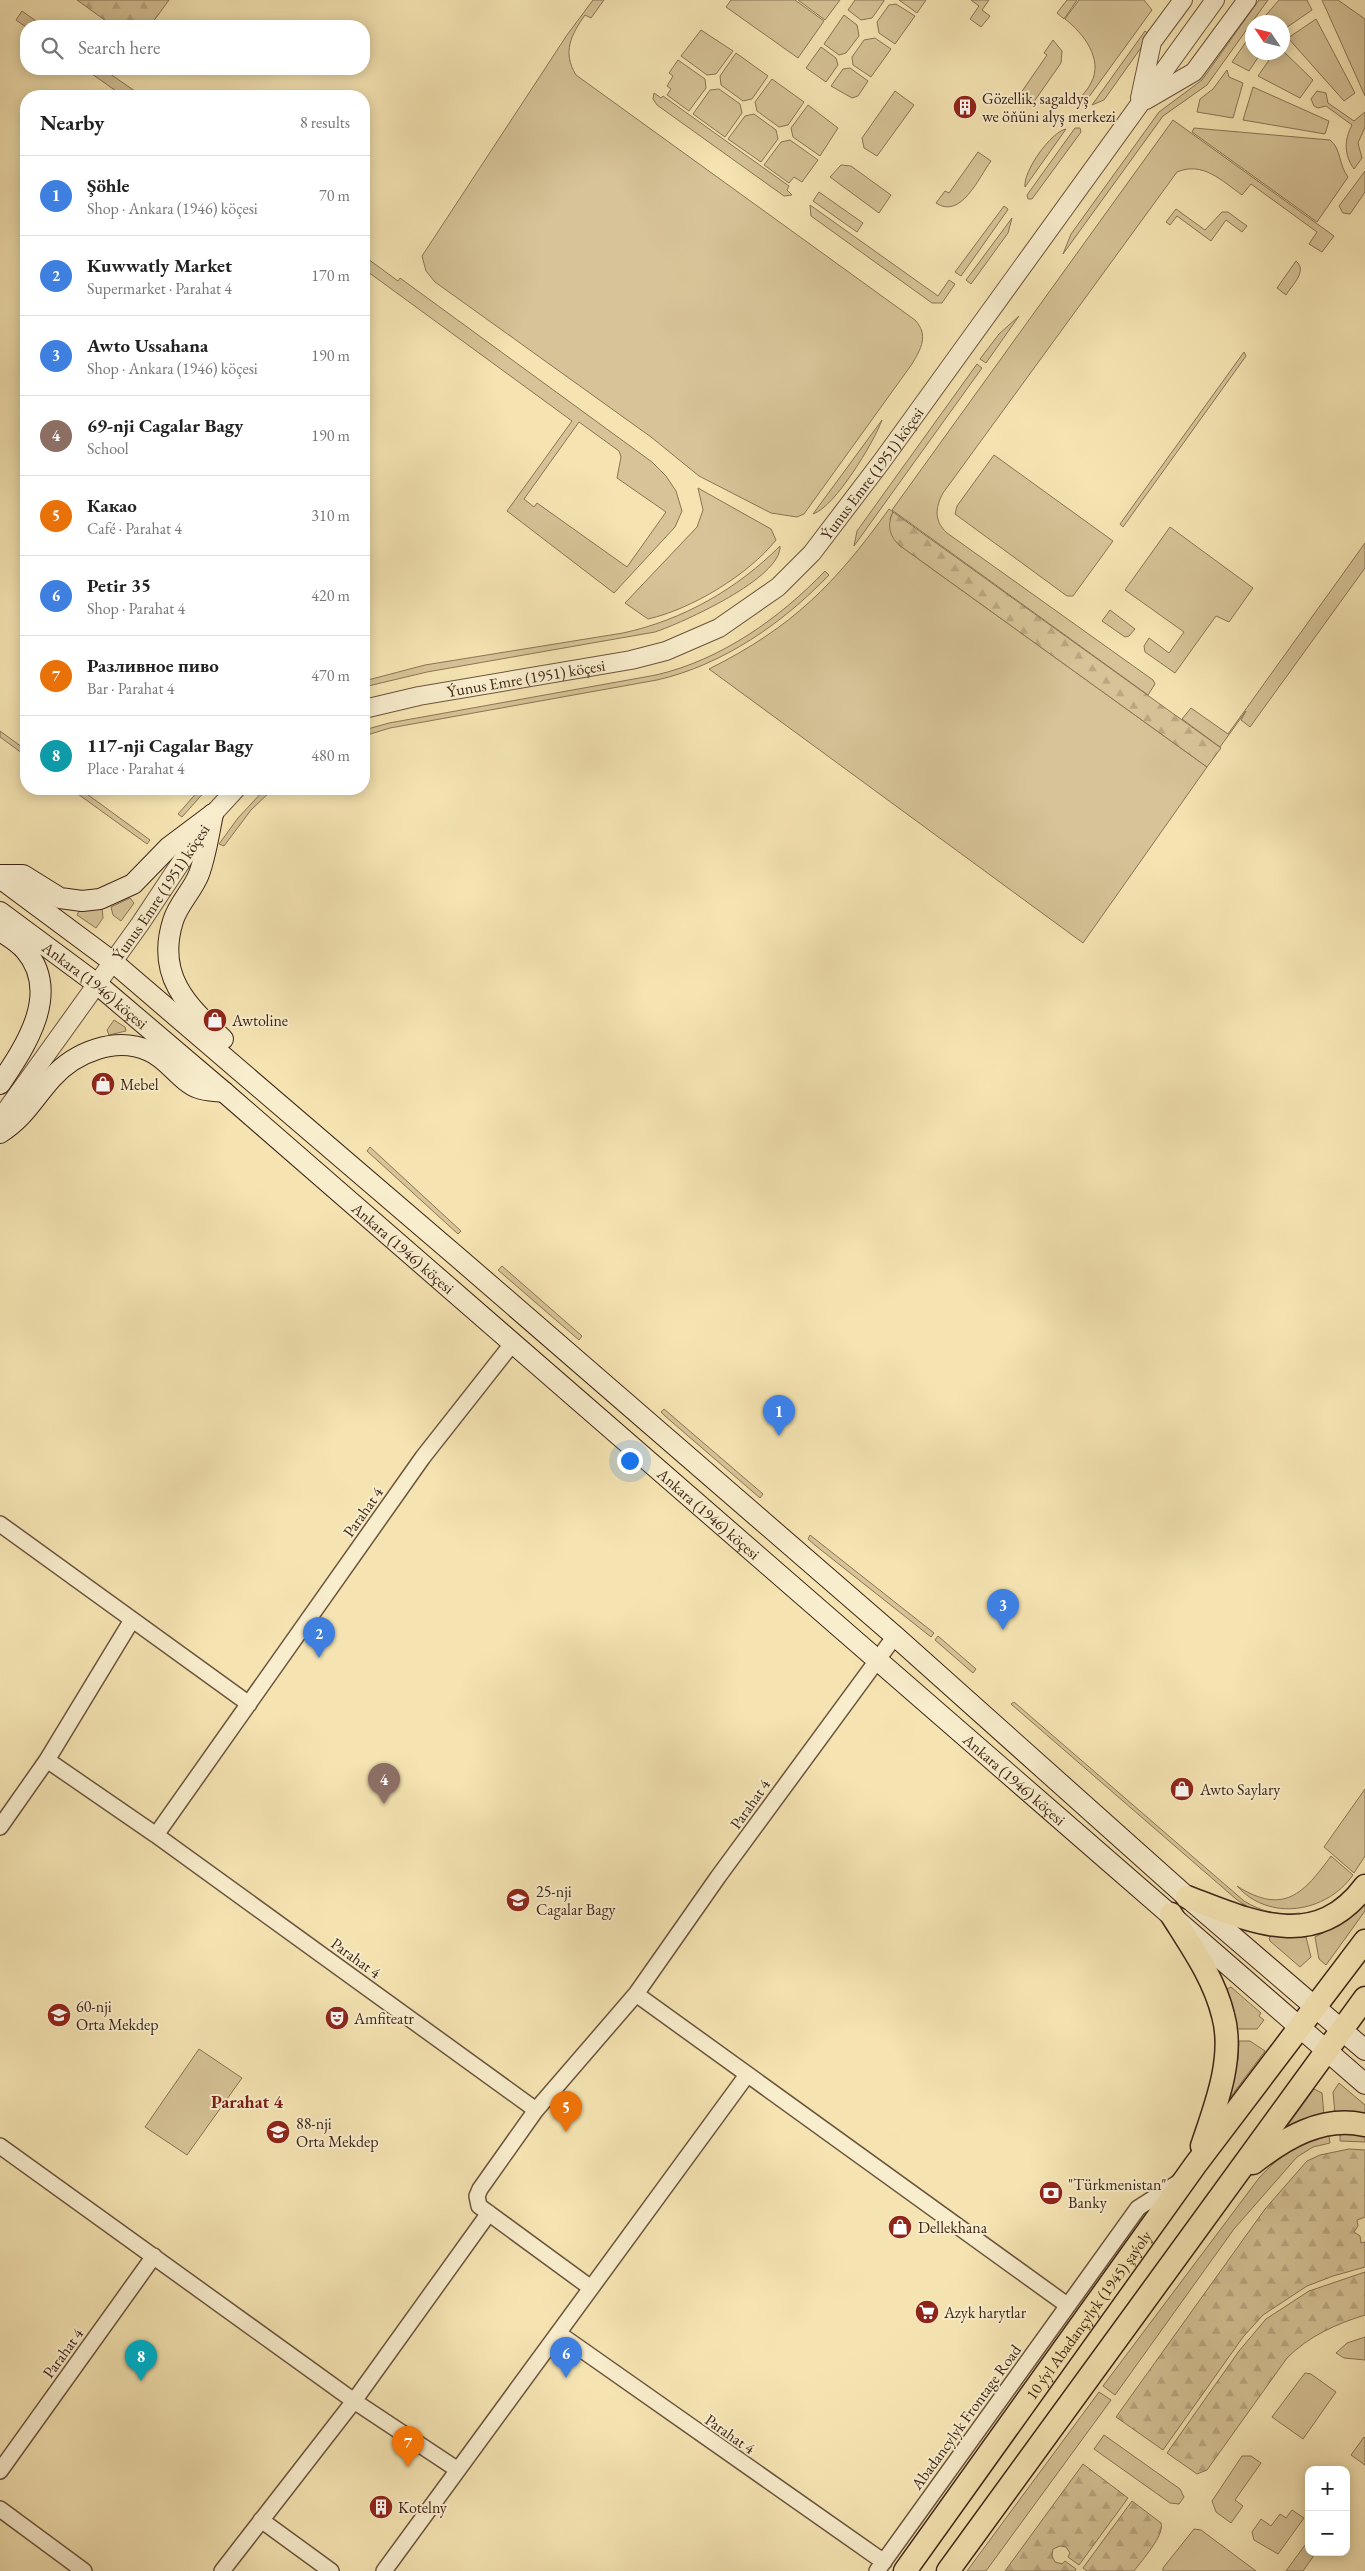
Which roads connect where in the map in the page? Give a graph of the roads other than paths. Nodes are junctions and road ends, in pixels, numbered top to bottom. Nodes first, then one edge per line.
1 (1183, 0) edge
2 (1215, 0) edge
3 (1246, 0) edge
4 (1139, 104) junction
5 (370, 708) edge
6 (230, 795) edge
7 (213, 814) junction
8 (0, 877) edge
9 (0, 912) edge
10 (0, 930) edge
11 (113, 962) junction
12 (97, 984) junction
13 (241, 1073) junction
14 (0, 1084) edge
15 (224, 1092) junction
16 (0, 1119) edge
17 (0, 1133) edge
18 (512, 1344) junction
19 (0, 1524) edge
20 (132, 1620) junction
21 (895, 1636) junction
22 (876, 1661) junction
23 (249, 1704) junction
24 (46, 1760) junction
25 (0, 1827) edge
26 (156, 1836) junction
27 (1365, 1886) edge
28 (1187, 1896) junction
29 (1171, 1914) junction
30 (1365, 1941) edge
31 (636, 1994) junction
32 (1365, 1998) edge
33 (1315, 2007) junction
34 (1299, 2028) junction
35 (1341, 2029) junction
36 (1325, 2050) junction
37 (1365, 2050) edge
38 (747, 2074) junction
39 (1365, 2084) edge
40 (536, 2110) junction
41 (1365, 2125) edge
42 (0, 2146) edge
43 (1191, 2171) junction
44 (1233, 2180) junction
45 (489, 2213) junction
46 (154, 2256) junction
47 (591, 2288) junction
48 (1067, 2305) junction
49 (558, 2333) junction
50 (354, 2401) junction
51 (458, 2470) junction
52 (0, 2471) edge
53 (0, 2510) edge
54 (261, 2520) junction
55 (880, 2566) edge
56 (84, 2571) edge
57 (222, 2571) edge
58 (331, 2571) edge
59 (384, 2571) edge
60 (905, 2571) edge
61 (948, 2571) edge

1 - 4 street
2 - 4 street, Ýunus Emre (1951) köçesi
3 - 4 street
4 - 5 street, Ýunus Emre (1951) köçesi
6 - 7 street, Ýunus Emre (1951) köçesi
7 - 8 main road
7 - 11 street, Ýunus Emre (1951) köçesi
7 - 13 main road
8 - 11 main road, Ankara (1946) köçesi
9 - 12 main road, Ankara (1946) köçesi
10 - 14 main road
11 - 12 street, Ýunus Emre (1951) köçesi
11 - 13 main road, Ankara (1946) köçesi
12 - 15 main road, Ankara (1946) köçesi
12 - 16 street, Ýunus Emre (1951) köçesi
13 - 21 main road, Ankara (1946) köçesi
15 - 17 main road
15 - 18 main road, Ankara (1946) köçesi
18 - 22 main road, Ankara (1946) köçesi
18 - 23 street, Parahat 4
19 - 20 street
20 - 23 street
20 - 24 street
21 - 22 street, Parahat 4
21 - 28 main road, Ankara (1946) köçesi
22 - 29 main road, Ankara (1946) köçesi
22 - 31 street, Parahat 4
23 - 26 street, Parahat 4
24 - 25 street
24 - 26 street, Parahat 4
26 - 40 street, Parahat 4
27 - 28 main road
28 - 33 main road, Ankara (1946) köçesi
29 - 34 main road, Ankara (1946) köçesi
29 - 43 main road
30 - 33 main road, 10 ýyl Abadançylyk (1945) şaýoly
31 - 38 street
31 - 40 street, Parahat 4
32 - 35 main road
33 - 34 main road, 10 ýyl Abadançylyk (1945) şaýoly
33 - 35 main road, Ankara (1946) köçesi
34 - 36 main road, Ankara (1946) köçesi
34 - 43 main road, 10 ýyl Abadançylyk (1945) şaýoly
35 - 36 main road
35 - 37 main road, Ankara (1946) köçesi
36 - 39 main road, Ankara (1946) köçesi
36 - 44 main road
38 - 47 street
38 - 48 street
40 - 45 street, Parahat 4
41 - 44 main road
42 - 46 street
43 - 48 street, Abadancylyk Frontage Road
43 - 60 main road, 10 ýyl Abadançylyk (1945) şaýoly
44 - 61 main road
45 - 47 street, Parahat 4
45 - 50 street
46 - 50 street
46 - 52 street, Parahat 4
47 - 49 street
48 - 55 street, Abadancylyk Frontage Road
49 - 51 street
49 - 55 street, Parahat 4
50 - 51 street
50 - 54 street
51 - 59 street
53 - 56 street
54 - 57 street
54 - 58 street

